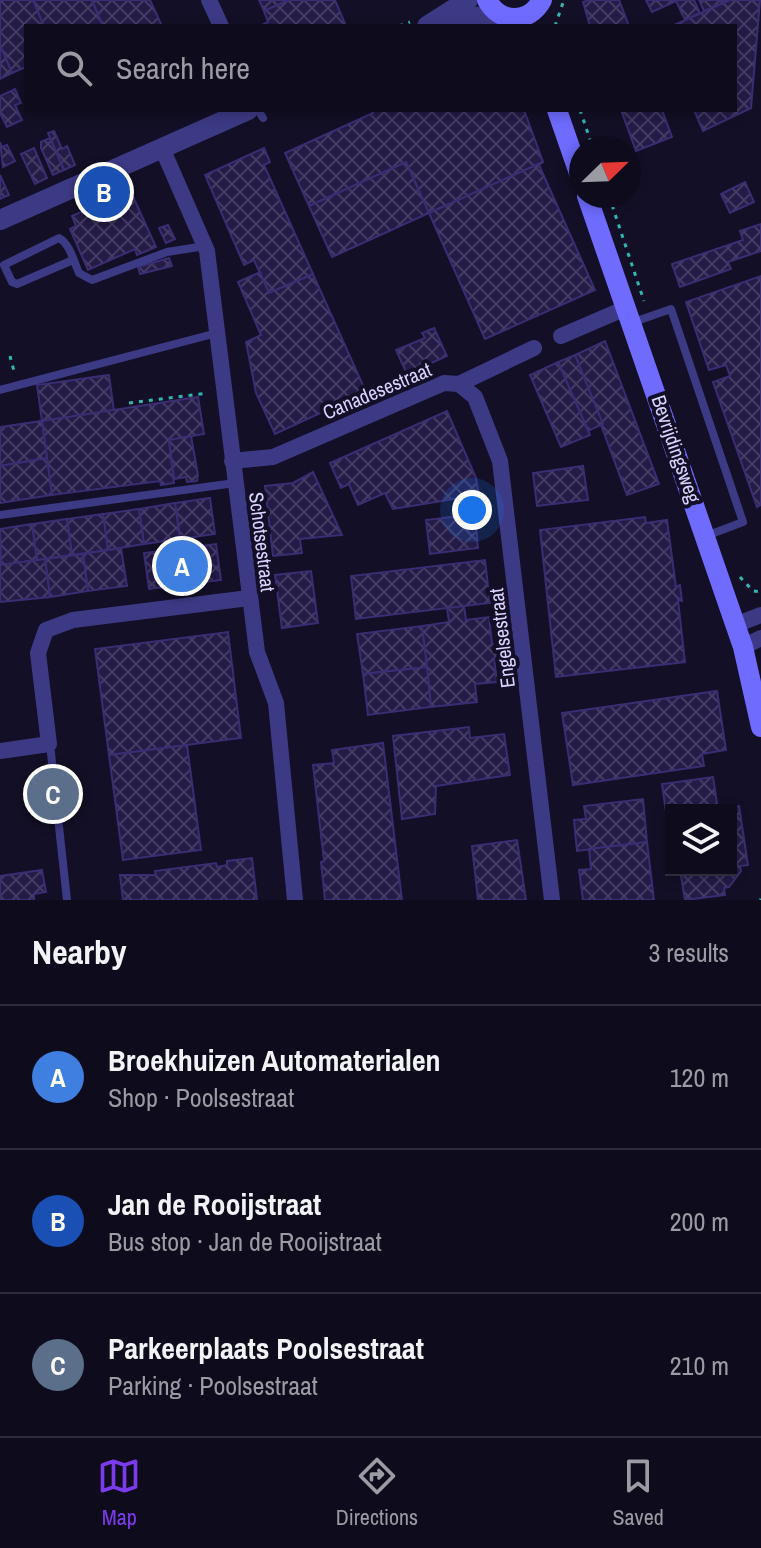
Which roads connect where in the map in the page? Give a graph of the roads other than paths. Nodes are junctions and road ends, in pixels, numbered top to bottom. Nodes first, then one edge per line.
1 (209, 0) edge
2 (468, 0) edge
3 (518, 14) edge
4 (220, 24) edge
5 (430, 24) edge
6 (453, 24) edge
7 (558, 112) edge
8 (256, 113) edge
9 (569, 145) edge
10 (162, 148) junction
11 (592, 208) edge
12 (0, 220) edge
13 (206, 245) junction
14 (73, 260) junction
15 (636, 316) junction
16 (217, 333) junction
17 (561, 336) dead end
18 (534, 348) dead end
19 (459, 384) junction
20 (4, 388) edge
21 (232, 461) junction
22 (235, 483) junction
23 (0, 515) edge
24 (705, 536) junction
25 (249, 598) junction
26 (761, 615) edge
27 (735, 625) junction
28 (752, 643) edge
29 (760, 706) edge
30 (761, 727) edge
31 (49, 744) junction
32 (0, 751) edge
33 (67, 900) edge
34 (295, 900) edge
35 (552, 900) edge

1 - 4 street
2 - 5 street
3 - 6 street
7 - 9 main road
8 - 10 street
10 - 12 street
10 - 13 street, Schotsestraat
11 - 15 main road, Bevrijdingsweg
13 - 14 lane
13 - 16 street, Schotsestraat
14 - 14 lane
15 - 17 street
15 - 24 main road, Bevrijdingsweg
15 - 24 lane
16 - 20 lane
16 - 21 street, Schotsestraat
18 - 19 street, Canadesestraat
19 - 21 street, Canadesestraat
19 - 35 street, Engelsestraat
21 - 22 street, Schotsestraat
22 - 23 lane
22 - 25 street, Schotsestraat
24 - 27 main road, Bevrijdingsweg
25 - 31 street
25 - 34 street, Schotsestraat
26 - 27 street
27 - 28 main road, Bevrijdingsweg
28 - 29 main road, Bevrijdingsweg
29 - 30 main road, Bevrijdingsweg
31 - 32 street
31 - 33 lane

